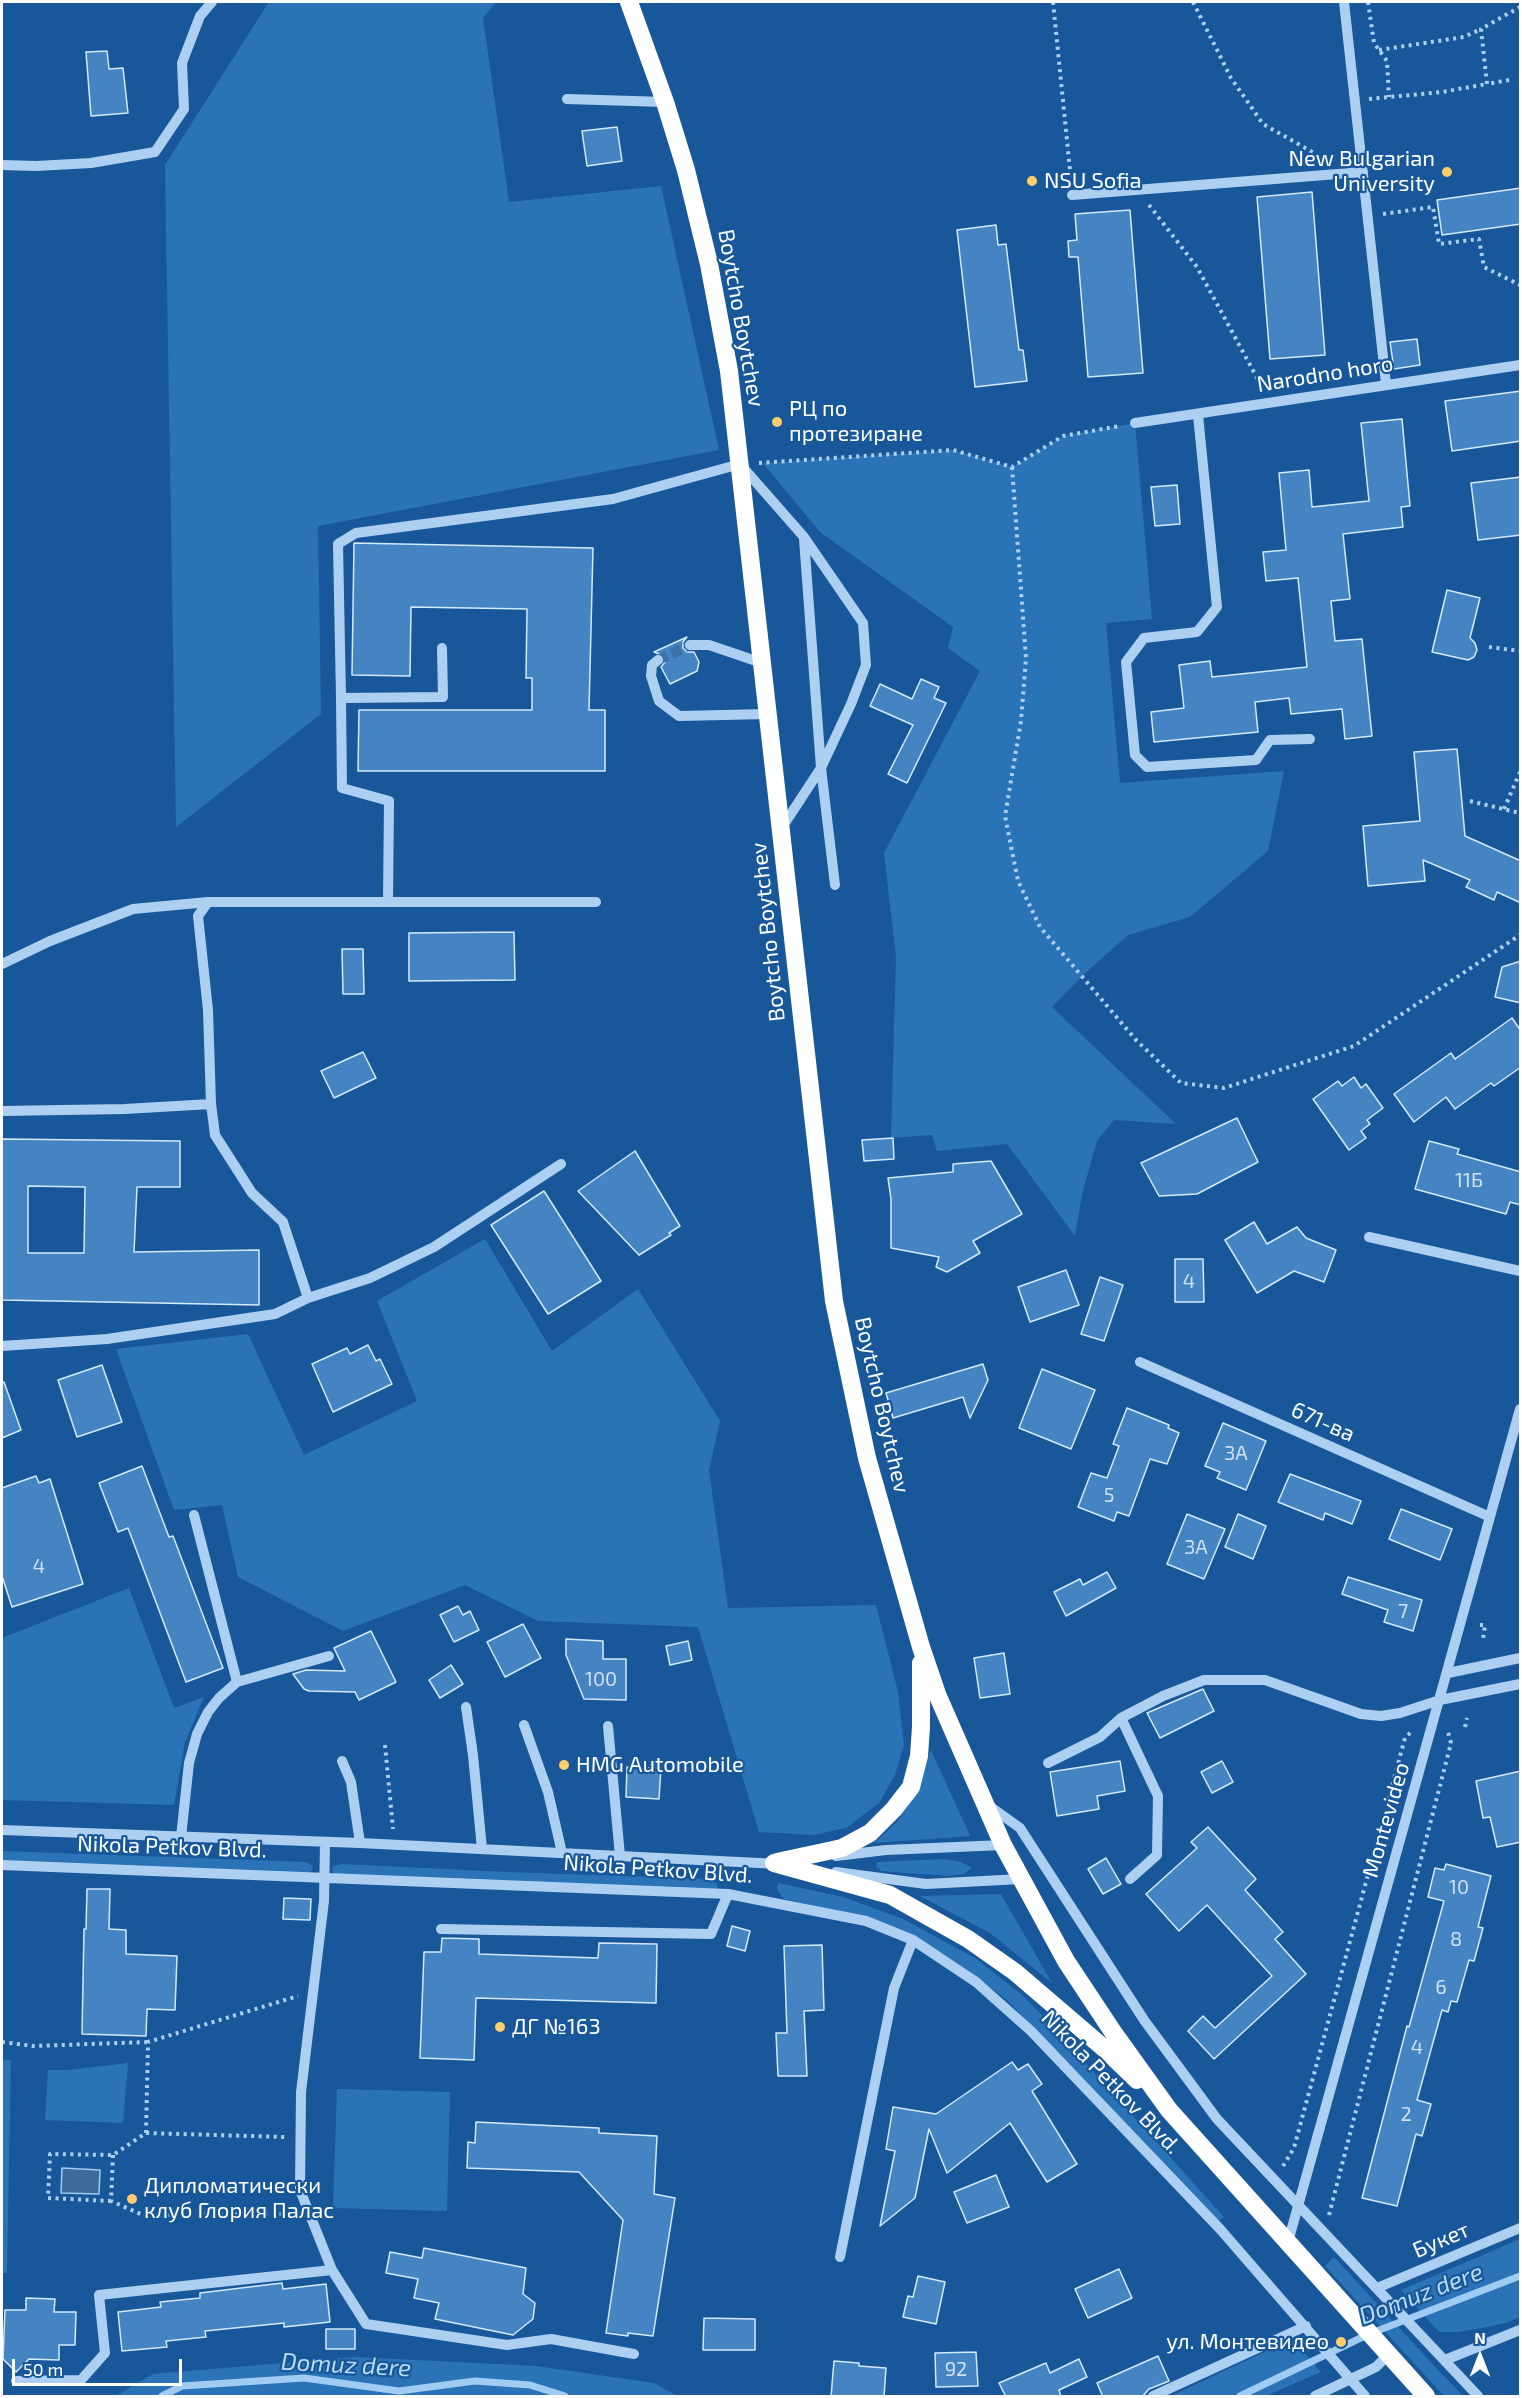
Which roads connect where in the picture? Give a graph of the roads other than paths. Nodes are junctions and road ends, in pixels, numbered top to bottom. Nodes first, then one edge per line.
1 (212, 2) edge
2 (629, 2) edge
3 (1344, 2) edge
4 (567, 99) dead end
5 (665, 102) junction
6 (2, 165) edge
7 (1363, 172) junction
8 (1072, 195) road end
9 (1521, 365) edge
10 (1386, 384) junction
11 (1198, 415) junction
12 (1136, 423) road end
13 (741, 464) junction
14 (804, 537) junction
15 (690, 645) tunnel mouth
16 (442, 648) dead end
17 (658, 660) dead end
18 (762, 663) junction
19 (340, 698) junction
20 (768, 714) junction
21 (1310, 739) dead end
22 (821, 768) junction
23 (780, 829) junction
24 (835, 885) dead end
25 (208, 902) junction
26 (388, 902) junction
27 (596, 902) dead end
28 (2, 964) edge
29 (212, 1104) junction
30 (2, 1111) edge
31 (561, 1164) dead end
32 (1369, 1237) dead end
33 (1521, 1271) edge
34 (308, 1298) junction
35 (2, 1346) edge
36 (1140, 1362) dead end
37 (1521, 1409) edge
38 (1518, 1427) edge
39 (194, 1515) dead end
40 (1490, 1517) junction
41 (921, 1647) junction
42 (329, 1656) dead end
43 (1521, 1658) edge
44 (1448, 1672) junction
45 (237, 1682) junction
46 (1521, 1684) edge
47 (1440, 1700) junction
48 (466, 1707) dead end
49 (1121, 1718) junction
50 (524, 1725) dead end
51 (608, 1726) dead end
52 (342, 1761) dead end
53 (1048, 1763) dead end
54 (983, 1801) junction
55 (2, 1830) edge
56 (181, 1836) junction
57 (325, 1842) junction
58 (360, 1843) junction
59 (1003, 1845) junction
60 (482, 1849) junction
61 (562, 1853) junction
62 (620, 1856) junction
63 (774, 1863) junction
64 (2, 1865) edge
65 (324, 1877) junction
66 (1021, 1879) junction
67 (1130, 1879) dead end
68 (728, 1894) junction
69 (441, 1929) dead end
70 (913, 1940) junction
71 (1169, 2110) junction
72 (1298, 2207) junction
73 (1521, 2228) edge
74 (1288, 2242) junction
75 (840, 2257) dead end
76 (332, 2270) junction
77 (1377, 2288) junction
78 (1308, 2328) junction
79 (1521, 2330) edge
80 (634, 2354) dead end
81 (1388, 2355) junction
82 (1445, 2360) junction
83 (1349, 2378) junction
84 (16, 2381) dead end
85 (1153, 2397) edge
86 (1315, 2397) edge
87 (1365, 2397) edge
88 (1426, 2397) edge
89 (1478, 2397) edge

1 - 6 street
2 - 5 highway, Boytcho Boytchev
3 - 7 street
4 - 5 street
5 - 13 highway, Boytcho Boytchev
7 - 8 street
7 - 10 street
9 - 10 street, Narodno horo
10 - 11 street, Narodno horo
11 - 12 street, Narodno horo
11 - 21 street
13 - 14 street
13 - 18 highway, Boytcho Boytchev
13 - 19 street
14 - 22 street
14 - 22 street
15 - 18 street
16 - 19 street
17 - 20 street
18 - 20 highway, Boytcho Boytchev
19 - 26 street
20 - 23 highway, Boytcho Boytchev
22 - 23 street
22 - 24 street
23 - 41 highway, Boytcho Boytchev
25 - 26 street
25 - 28 street
25 - 29 street
26 - 27 street
29 - 30 street
29 - 34 street
31 - 34 street
32 - 33 street
34 - 35 street
36 - 40 street, 671-ва
37 - 38 street, Montevideo
38 - 40 street, Montevideo
39 - 45 street
40 - 44 street, Montevideo
41 - 54 highway, Boytcho Boytchev
41 - 63 highway
42 - 45 street
43 - 44 street
44 - 47 street, Montevideo
45 - 56 street
46 - 47 street
47 - 49 street
47 - 72 street, Montevideo
48 - 60 street
49 - 53 street
49 - 67 street
50 - 61 street
51 - 62 street
52 - 58 street
54 - 59 highway, Boytcho Boytchev
54 - 72 street
55 - 56 street, Nikola Petkov Blvd.
56 - 57 street, Nikola Petkov Blvd.
57 - 58 street, Nikola Petkov Blvd.
57 - 65 street
58 - 60 street, Nikola Petkov Blvd.
59 - 63 street, Nikola Petkov Blvd.
59 - 66 highway, Nikola Petkov Blvd.
60 - 61 street, Nikola Petkov Blvd.
61 - 62 street, Nikola Petkov Blvd.
62 - 63 street, Nikola Petkov Blvd.
63 - 66 street, Nikola Petkov Blvd.
63 - 71 highway
64 - 65 street, Nikola Petkov Blvd.
65 - 68 street, Nikola Petkov Blvd.
65 - 76 street
66 - 71 highway, Nikola Petkov Blvd.
68 - 69 street
68 - 70 street, Nikola Petkov Blvd.
70 - 75 street
70 - 78 street, Nikola Petkov Blvd.
71 - 74 highway, Nikola Petkov Blvd.
72 - 74 street, Montevideo
72 - 77 street
73 - 77 street, Букет
74 - 81 highway, Nikola Petkov Blvd.
76 - 80 street
76 - 84 street
77 - 82 street
78 - 83 street, Nikola Petkov Blvd.
78 - 85 street
79 - 82 street
81 - 83 street
81 - 88 highway, Nikola Petkov Blvd.
82 - 89 street
83 - 86 street
83 - 87 street, Nikola Petkov Blvd.

